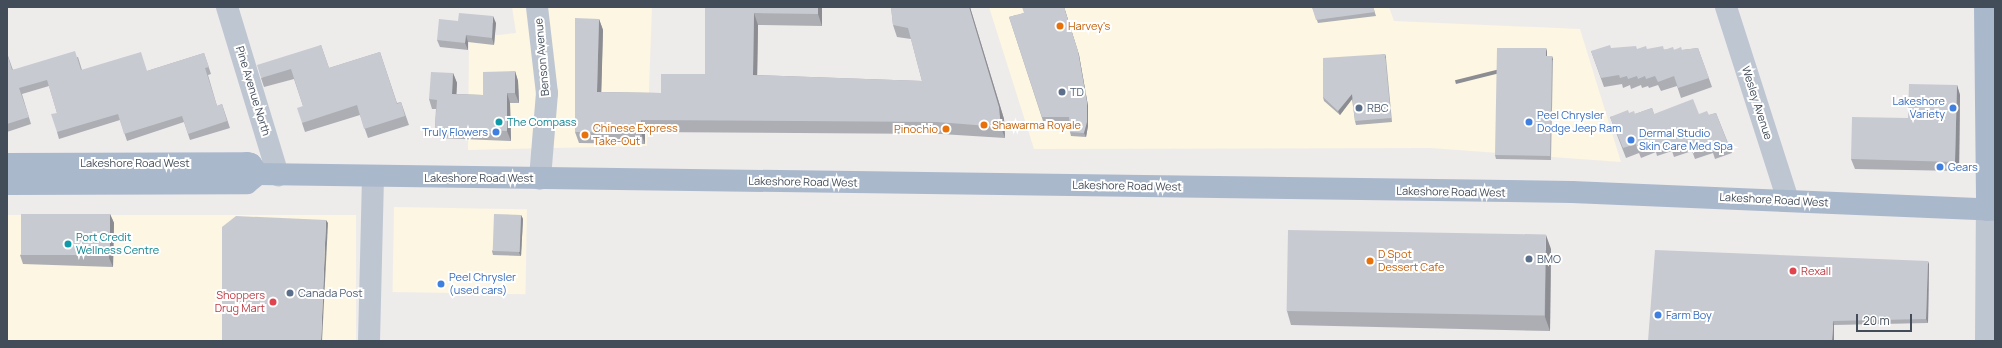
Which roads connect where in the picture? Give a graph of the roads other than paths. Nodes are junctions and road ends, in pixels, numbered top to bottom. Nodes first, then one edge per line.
1 (227, 7) edge
2 (537, 7) edge
3 (1726, 7) edge
4 (1985, 7) edge
5 (7, 164) edge
6 (268, 175) junction
7 (373, 177) junction
8 (540, 179) junction
9 (7, 184) edge
10 (1788, 200) junction
11 (1991, 210) edge
12 (369, 341) edge
13 (1986, 341) edge

1 - 6 street, Pine Avenue North
2 - 8 street, Benson Avenue
3 - 10 street, Wesley Avenue
4 - 11 main road
5 - 6 main road, Lakeshore Road West
6 - 7 main road, Lakeshore Road West
6 - 9 main road, Lakeshore Road West
7 - 8 main road, Lakeshore Road West
7 - 12 street
8 - 10 main road, Lakeshore Road West
10 - 11 main road, Lakeshore Road West
11 - 13 street

